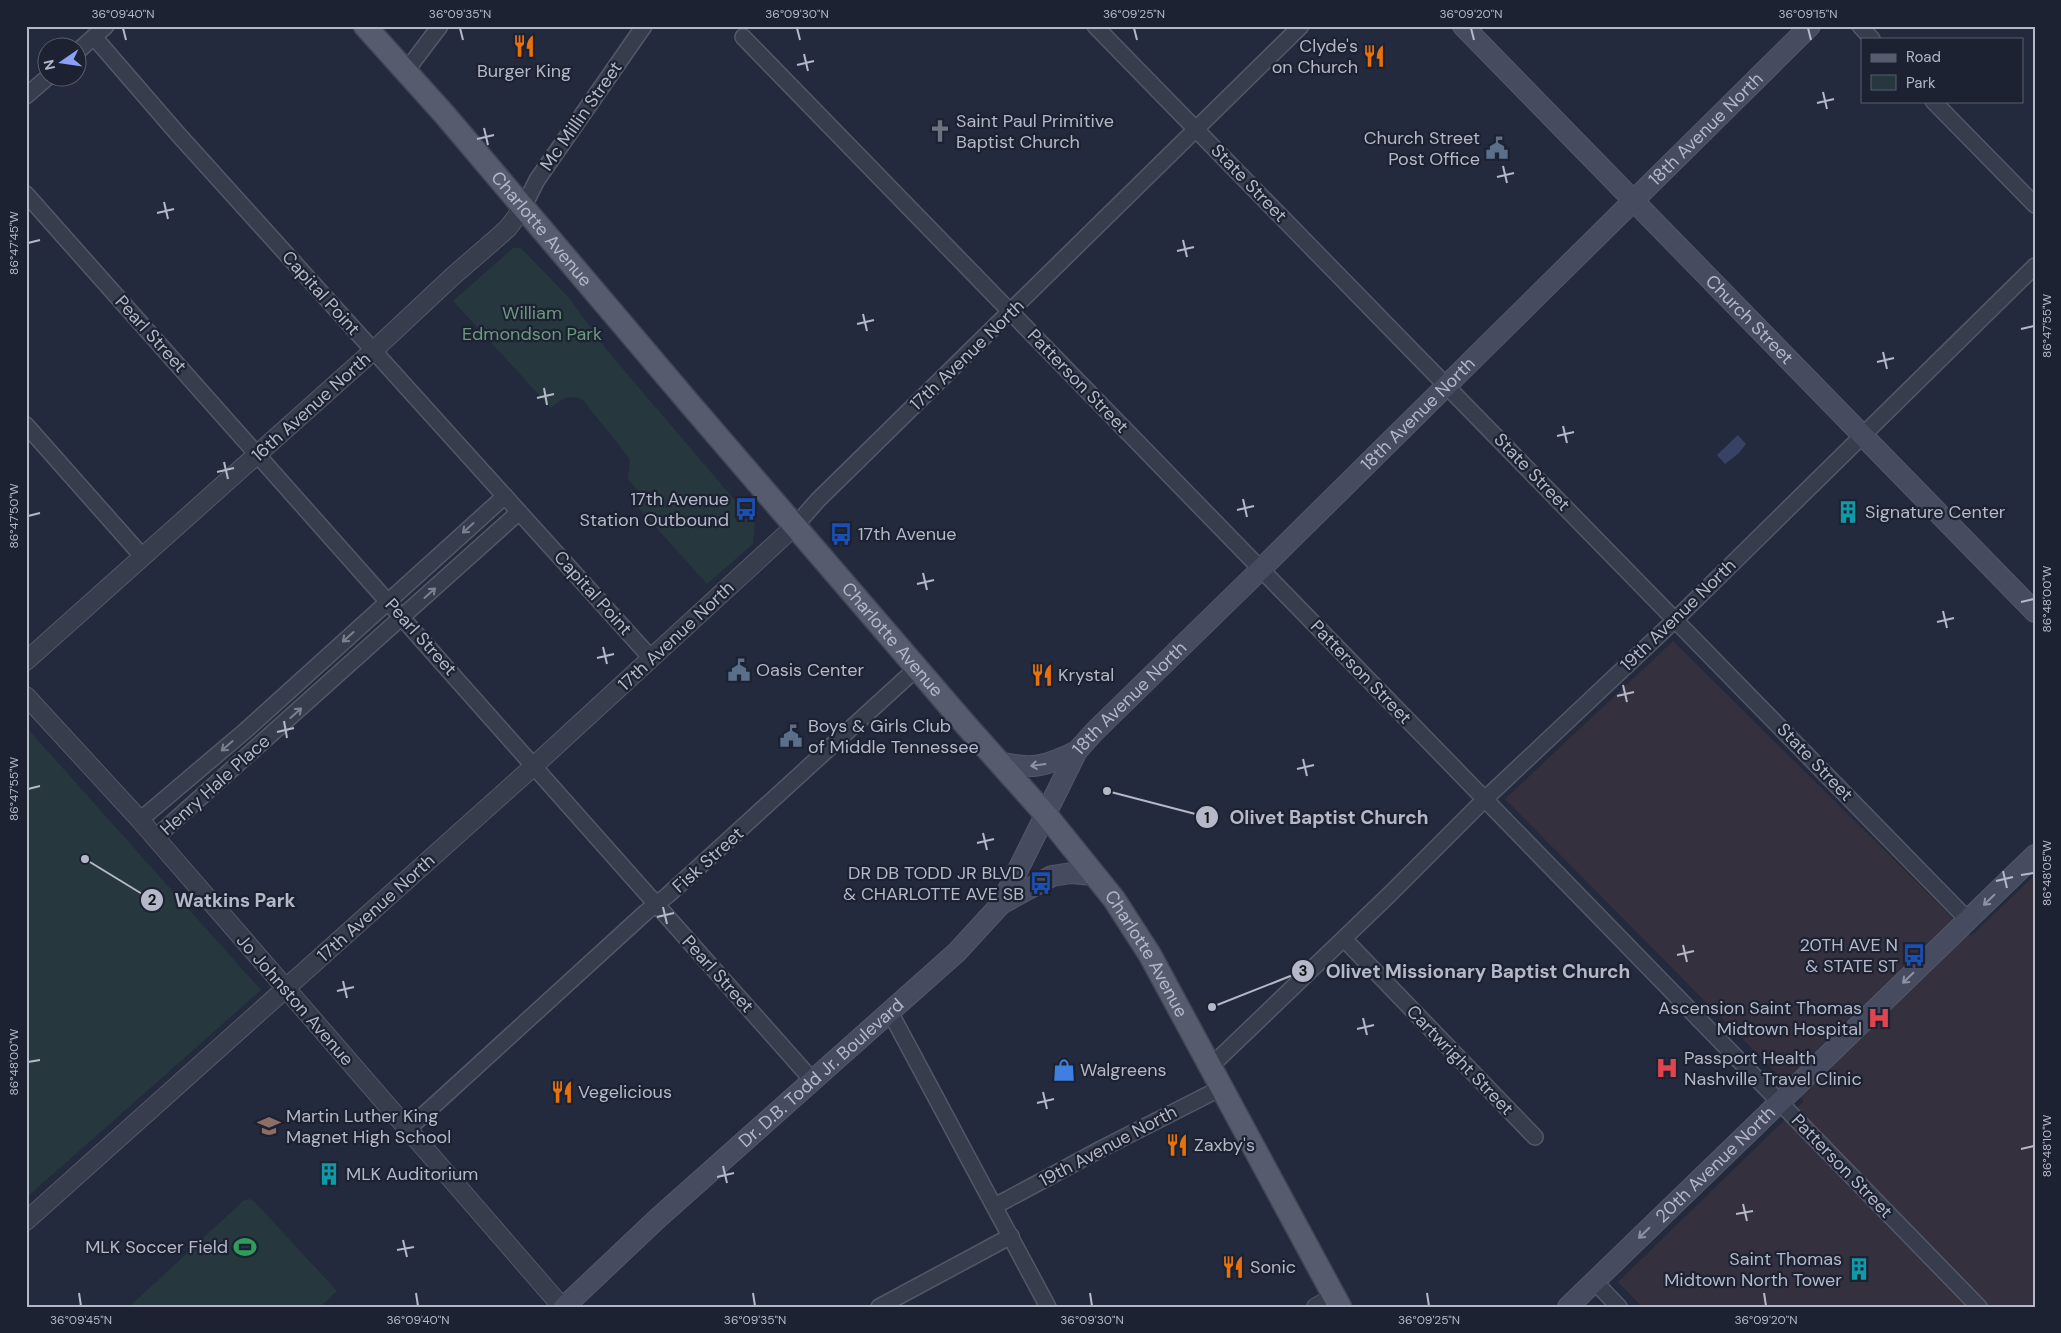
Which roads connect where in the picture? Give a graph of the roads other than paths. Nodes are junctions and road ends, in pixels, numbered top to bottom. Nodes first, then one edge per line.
1 (106, 26) edge
2 (366, 26) edge
3 (440, 26) edge
4 (644, 26) edge
5 (1095, 26) edge
6 (1302, 26) edge
7 (1463, 26) edge
8 (1810, 26) edge
9 (1860, 26) edge
10 (743, 36) dead end
11 (94, 37) junction
12 (1871, 38) edge
13 (88, 42) edge
14 (406, 71) junction
15 (38, 86) edge
16 (26, 96) edge
17 (1934, 102) edge
18 (1197, 129) junction
19 (26, 194) edge
20 (1633, 200) junction
21 (2035, 205) edge
22 (523, 208) junction
23 (2035, 266) edge
24 (1011, 312) junction
25 (374, 350) junction
26 (1447, 385) junction
27 (26, 426) edge
28 (1862, 434) junction
29 (258, 454) junction
30 (505, 496) junction
31 (519, 512) junction
32 (796, 525) junction
33 (142, 556) junction
34 (1261, 569) junction
35 (388, 600) junction
36 (2035, 612) edge
37 (404, 617) junction
38 (1676, 618) junction
39 (651, 658) junction
40 (26, 661) edge
41 (917, 668) junction
42 (26, 696) edge
43 (1077, 751) junction
44 (997, 761) junction
45 (535, 765) junction
46 (1485, 800) junction
47 (1047, 816) junction
48 (140, 820) junction
49 (155, 838) junction
50 (2035, 855) edge
51 (1094, 875) junction
52 (1001, 904) junction
53 (656, 905) junction
54 (1968, 920) junction
55 (1344, 939) junction
56 (286, 989) junction
57 (890, 1012) junction
58 (1211, 1066) junction
59 (813, 1081) junction
60 (1222, 1087) junction
61 (1780, 1102) junction
62 (407, 1130) junction
63 (1535, 1137) dead end
64 (995, 1206) junction
65 (26, 1221) edge
66 (1011, 1236) junction
67 (1594, 1281) junction
68 (1330, 1303) edge
69 (563, 1307) edge
70 (880, 1307) edge
71 (1048, 1307) edge
72 (1568, 1307) edge
73 (1619, 1307) edge
74 (1979, 1307) edge

1 - 11 street
2 - 14 main road, Charlotte Avenue
3 - 14 street
4 - 22 street, Mc Millin Street
5 - 18 street, State Street
6 - 18 street, 17th Avenue North
7 - 20 main road, Church Street
8 - 20 main road, 18th Avenue North
9 - 12 street
10 - 24 street, Patterson Street
11 - 13 street
11 - 25 street, Capital Point
14 - 22 main road, Charlotte Avenue
15 - 16 street
17 - 21 street
18 - 24 street, 17th Avenue North
18 - 26 street, State Street
19 - 29 street, Pearl Street
20 - 26 main road, 18th Avenue North
20 - 28 main road, Church Street
22 - 25 street, 16th Avenue North
22 - 32 main road, Charlotte Avenue
23 - 28 street, 19th Avenue North
24 - 32 street, 17th Avenue North
24 - 34 street, Patterson Street
25 - 29 street, 16th Avenue North
25 - 30 street, Capital Point
26 - 34 main road, 18th Avenue North
26 - 38 street, State Street
27 - 33 street
28 - 36 main road, Church Street
28 - 38 street, 19th Avenue North
29 - 33 street, 16th Avenue North
29 - 35 street, Pearl Street
30 - 31 street, Capital Point
30 -> 35 street, Henry Hale Place
37 -> 31 street, Henry Hale Place
31 - 39 street, Capital Point
32 - 39 street, 17th Avenue North
32 - 41 main road, Charlotte Avenue
33 - 40 street, 16th Avenue North
34 - 43 main road, 18th Avenue North
34 - 46 street, Patterson Street
35 - 37 street, Pearl Street
35 -> 48 street, Henry Hale Place
37 - 45 street, Pearl Street
49 -> 37 street, Henry Hale Place
38 - 46 street, 19th Avenue North
38 - 54 street, State Street
39 - 45 street, 17th Avenue North
41 - 44 main road, Charlotte Avenue
41 - 53 street, Fisk Street
42 - 48 street, Jo Johnston Avenue
43 -> 44 main road
43 - 47 main road, 18th Avenue North
44 - 47 main road, Charlotte Avenue
45 - 53 street, Pearl Street
45 - 56 street, 17th Avenue North
46 - 55 street, 19th Avenue North
46 - 61 street, Patterson Street
47 - 51 main road, Charlotte Avenue
47 - 52 main road, Dr. D.B. Todd Jr. Boulevard
48 - 49 street, Jo Johnston Avenue
49 - 56 street, Jo Johnston Avenue
50 -> 54 main road, 20th Avenue North
51 - 52 main road
51 - 58 main road, Charlotte Avenue
52 - 57 main road, Dr. D.B. Todd Jr. Boulevard
53 - 59 street, Pearl Street
53 - 62 street, Fisk Street
54 -> 61 main road, 20th Avenue North
55 - 58 street, 19th Avenue North
55 - 63 street, Cartwright Street
56 - 62 street, Jo Johnston Avenue
56 - 65 street, 17th Avenue North
57 - 59 main road, Dr. D.B. Todd Jr. Boulevard
57 - 64 street
58 - 60 main road, Charlotte Avenue
59 - 69 main road, Dr. D.B. Todd Jr. Boulevard
60 - 64 street, 19th Avenue North
60 - 68 main road, Charlotte Avenue
61 -> 67 main road, 20th Avenue North
61 - 74 street, Patterson Street
62 - 69 street, Jo Johnston Avenue
64 - 66 street
66 - 70 street
66 - 71 street
67 - 72 main road, 20th Avenue North
67 - 73 street

